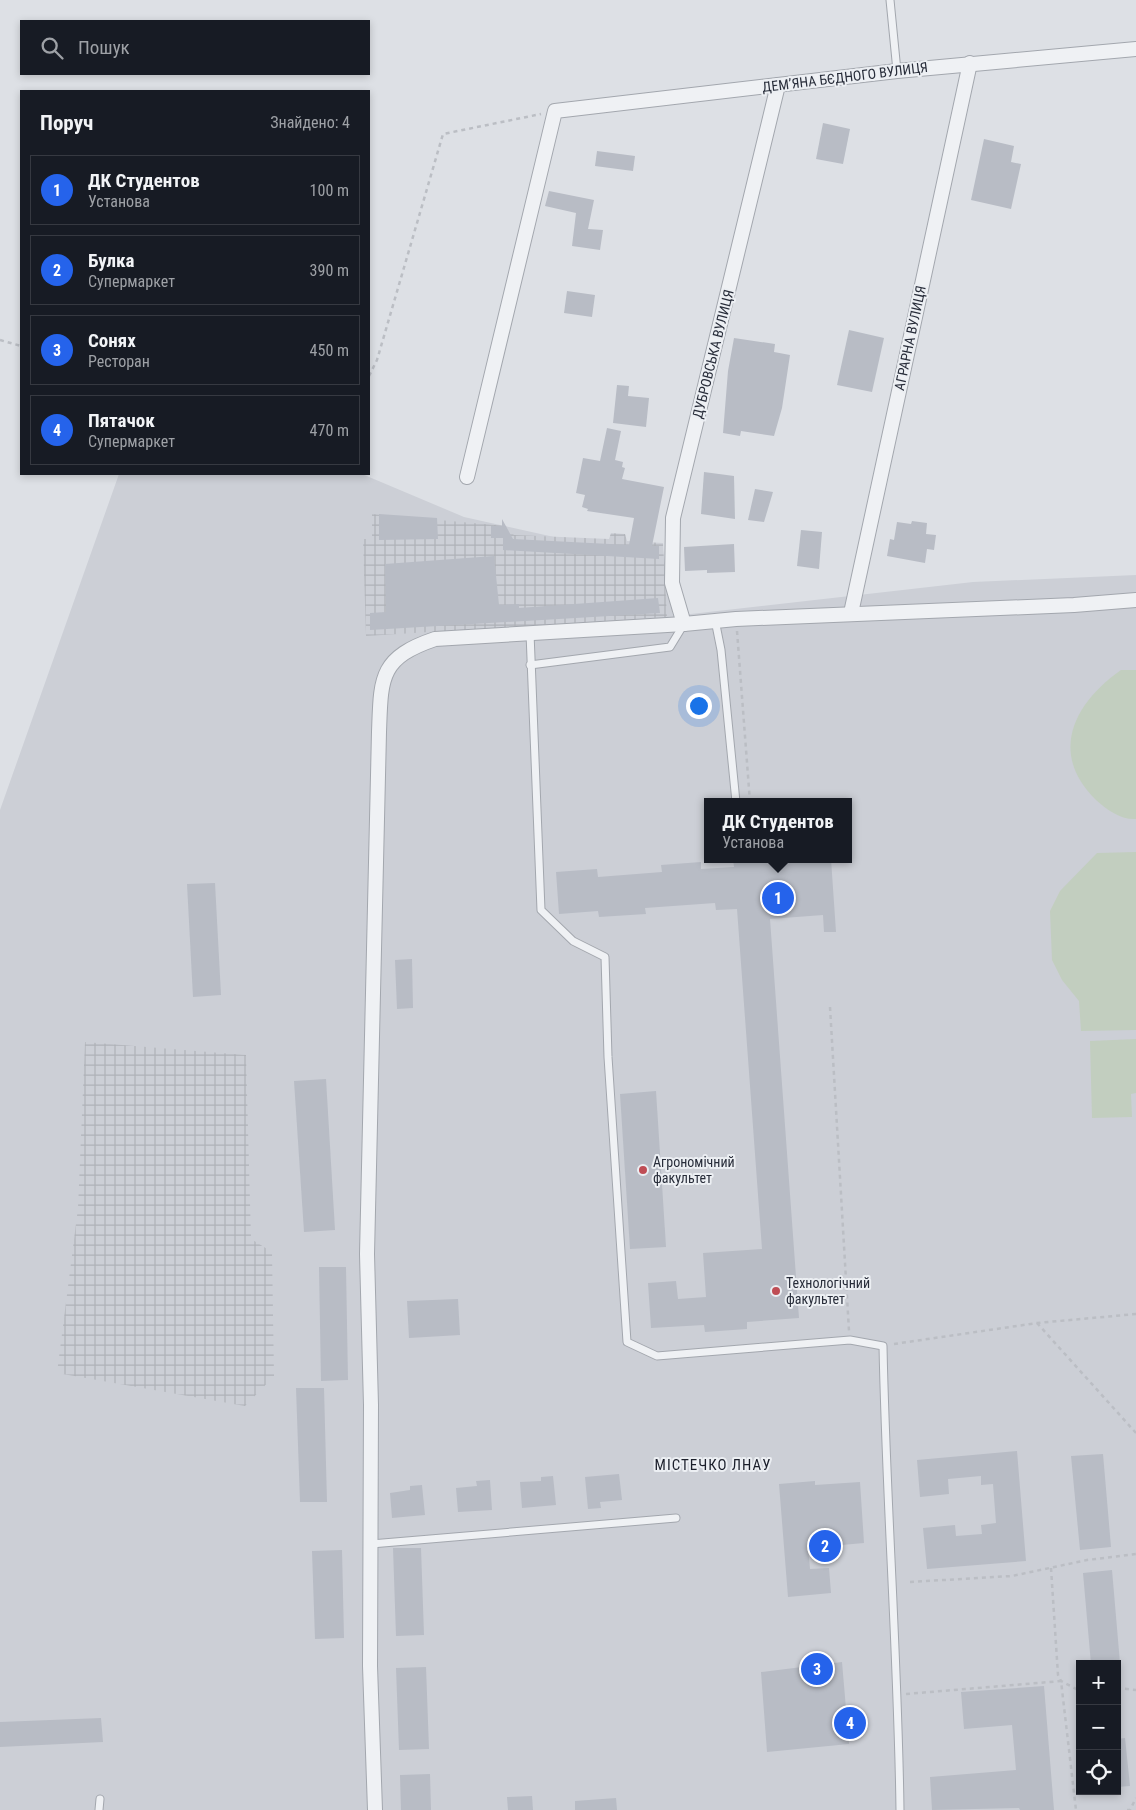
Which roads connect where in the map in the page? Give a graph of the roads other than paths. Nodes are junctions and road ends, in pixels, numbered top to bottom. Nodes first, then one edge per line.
1 (890, 0) edge
2 (1136, 48) edge
3 (970, 63) junction
4 (897, 71) junction
5 (778, 86) junction
6 (467, 477) dead end
7 (1136, 600) edge
8 (851, 613) junction
9 (714, 620) junction
10 (684, 624) junction
11 (530, 633) junction
12 (530, 665) junction
13 (736, 798) edge
14 (676, 1518) dead end
15 (371, 1544) junction
16 (100, 1799) dead end
17 (100, 1810) edge
18 (375, 1810) edge
19 (900, 1810) edge

1 - 4 lane
2 - 3 street, ДЕМ’ЯНА БЄДНОГО ВУЛИЦЯ
3 - 4 street, ДЕМ’ЯНА БЄДНОГО ВУЛИЦЯ
3 - 8 street, АГРАРНА ВУЛИЦЯ
4 - 5 street, ДЕМ’ЯНА БЄДНОГО ВУЛИЦЯ
5 - 6 street, ДЕМ’ЯНА БЄДНОГО ВУЛИЦЯ
5 - 10 street, ДУБРОВСЬКА ВУЛИЦЯ
7 - 8 street
8 - 9 street
9 - 10 street
9 - 13 lane
10 - 11 street
10 - 12 lane
11 - 12 lane
11 - 15 street
12 - 19 lane
14 - 15 lane
15 - 18 street
16 - 17 lane

